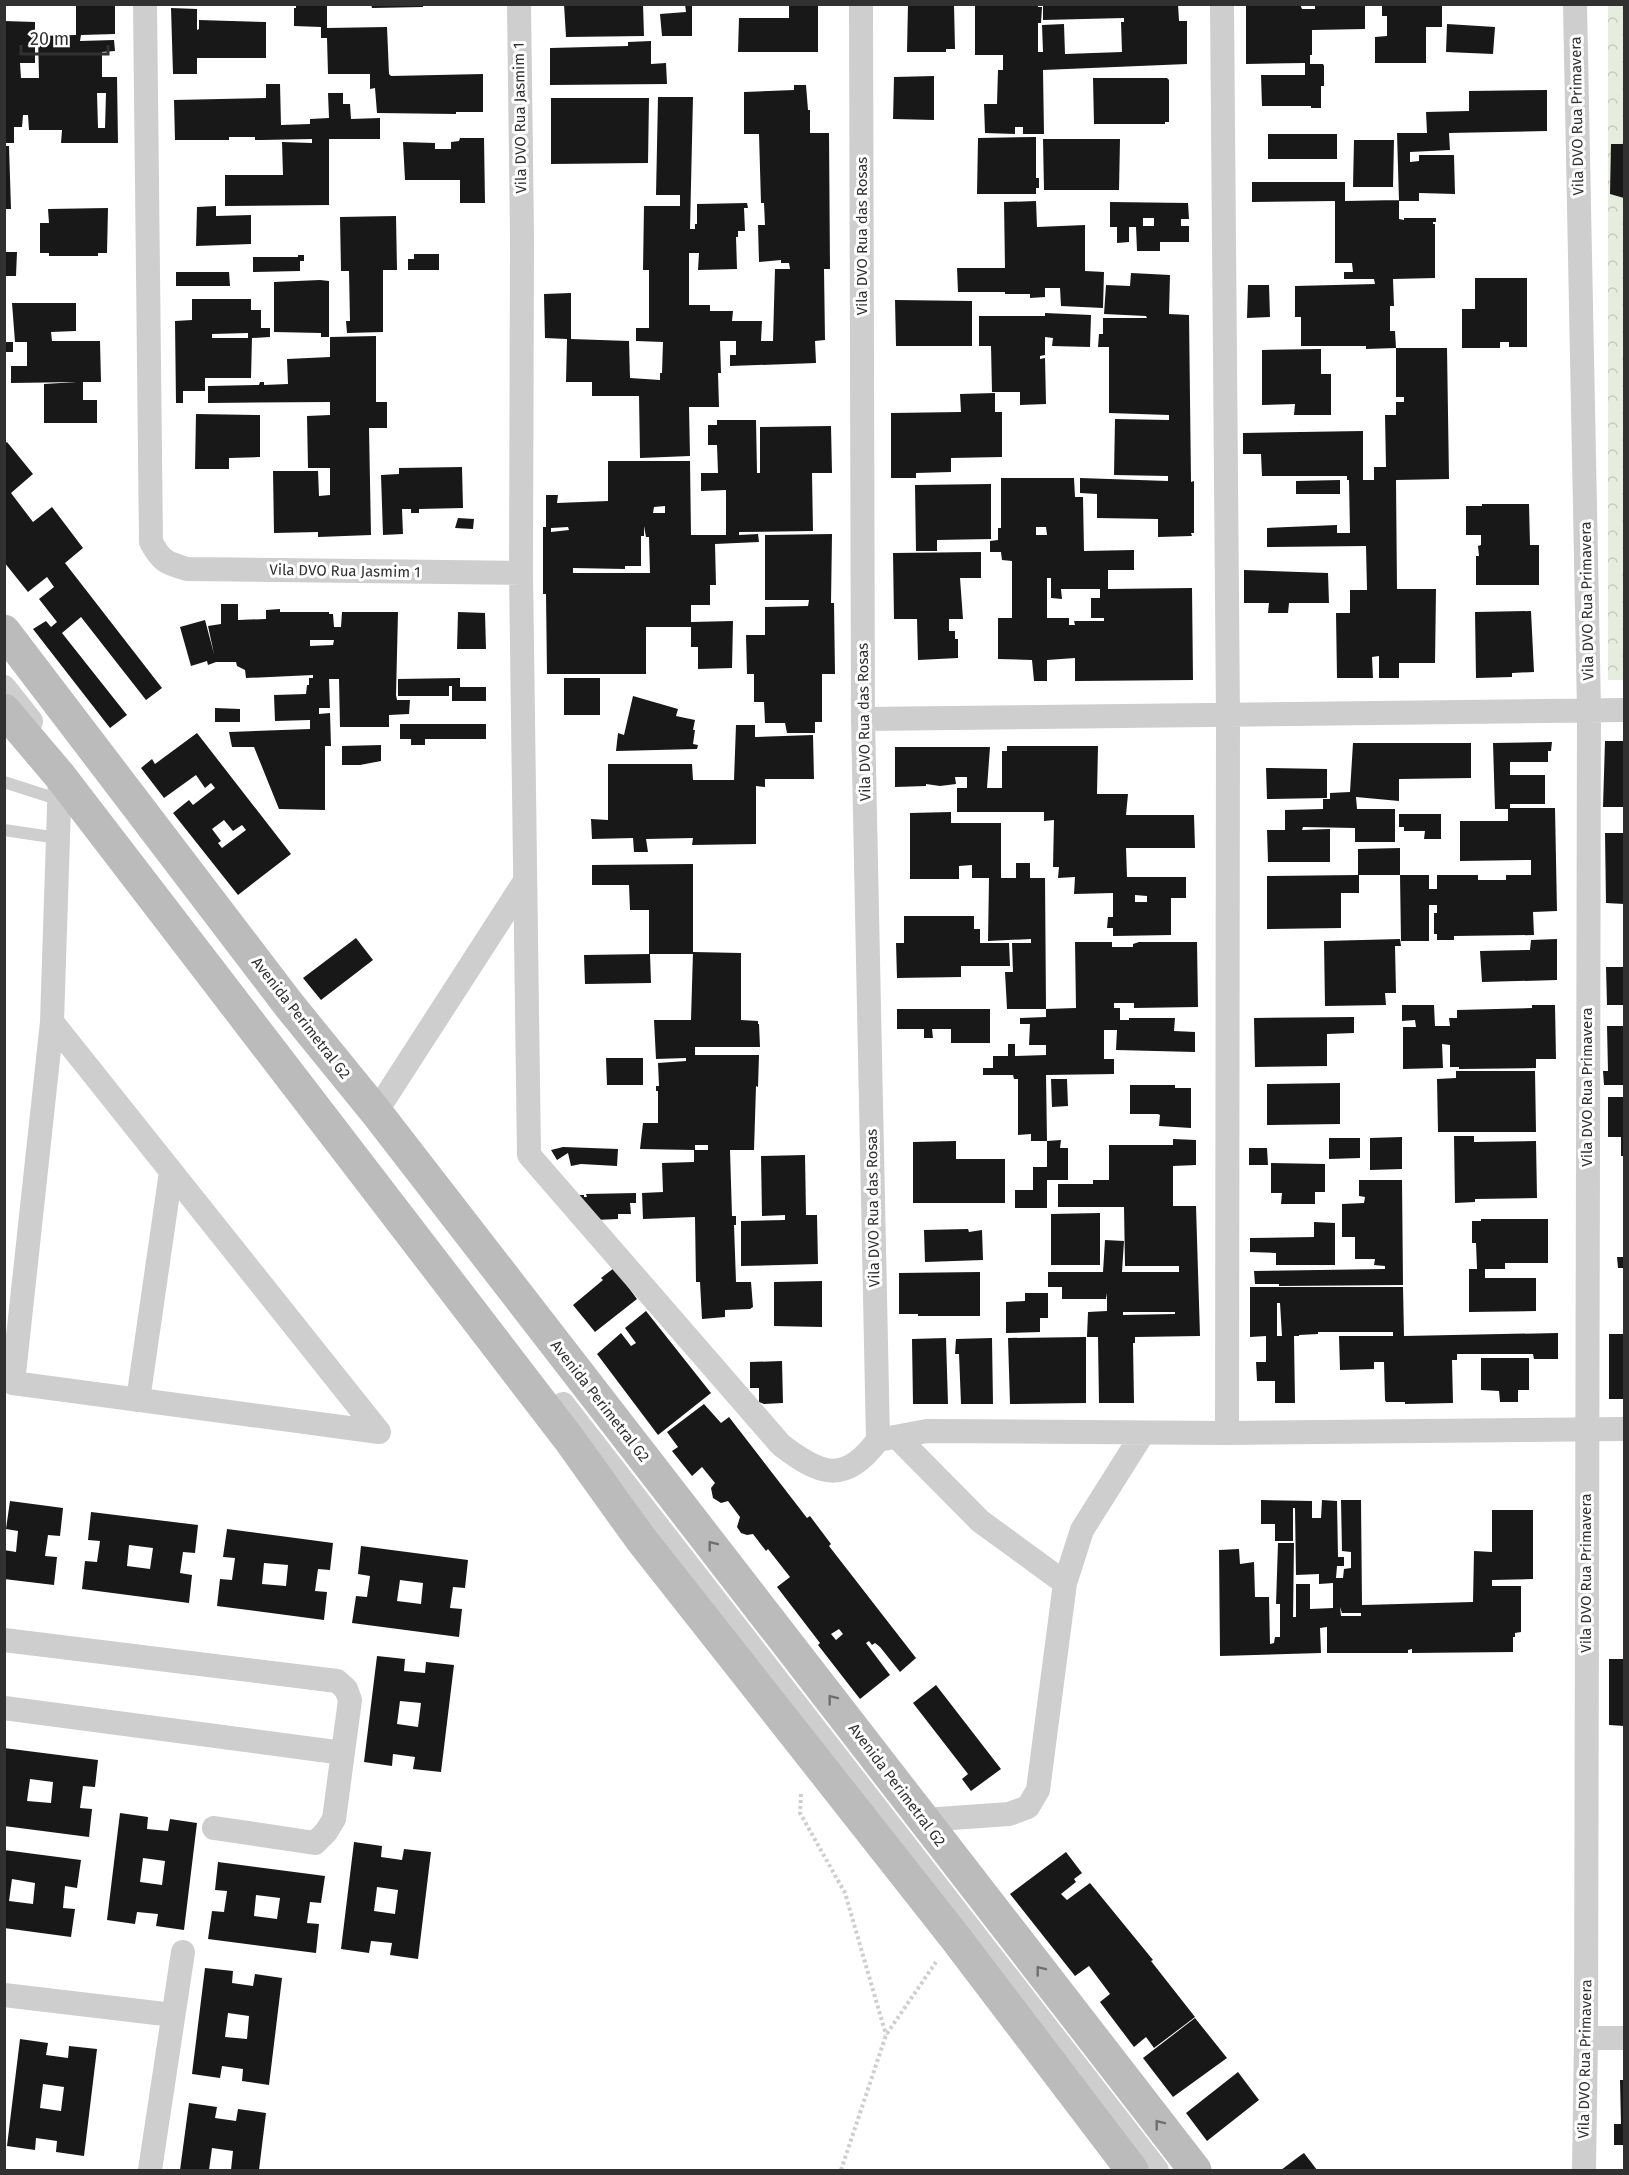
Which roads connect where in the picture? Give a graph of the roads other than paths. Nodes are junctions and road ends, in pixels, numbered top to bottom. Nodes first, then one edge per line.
1 (145, 4) edge
2 (519, 4) edge
3 (861, 4) edge
4 (1222, 4) edge
5 (1575, 4) edge
6 (521, 573) junction
7 (4, 631) edge
8 (4, 687) edge
9 (4, 710) edge
10 (1589, 710) junction
11 (1624, 710) edge
12 (1228, 716) junction
13 (863, 719) junction
14 (4, 782) edge
15 (60, 788) junction
16 (4, 830) edge
17 (58, 838) junction
18 (525, 881) junction
19 (270, 1019) junction
20 (52, 1022) junction
21 (376, 1113) junction
22 (171, 1172) junction
23 (138, 1400) junction
24 (1586, 1429) junction
25 (1624, 1429) edge
26 (1143, 1433) junction
27 (1227, 1433) junction
28 (887, 1438) junction
29 (1065, 1583) junction
30 (4, 1640) edge
31 (4, 1708) edge
32 (343, 1753) junction
33 (924, 1820) junction
34 (214, 1828) dead end
35 (183, 1952) dead end
36 (4, 1995) edge
37 (172, 2015) junction
38 (1586, 2038) junction
39 (1624, 2038) edge
40 (150, 2170) edge
41 (1132, 2170) edge
42 (1157, 2170) edge
43 (1195, 2170) edge
44 (1584, 2170) edge

1 - 6 street, Vila DVO Rua Jasmim 1
2 - 6 street, Vila DVO Rua Jasmim 1
3 - 13 street, Vila DVO Rua das Rosas
4 - 12 street
5 - 10 street, Vila DVO Rua Primavera
6 - 18 street
7 - 19 street, Avenida Perimetral G2
8 - 19 street
9 - 15 street, Avenida Perimetral G2
10 - 11 street
10 - 12 street
10 - 24 street, Vila DVO Rua Primavera
12 - 13 street
12 - 27 street
13 - 28 street, Vila DVO Rua das Rosas
14 - 15 lane
15 - 17 street
15 - 19 street, Avenida Perimetral G2
16 - 17 lane
17 - 20 street
18 - 21 street
18 - 28 street
19 - 21 street, Avenida Perimetral G2
19 - 41 street, Avenida Perimetral G2
19 - 42 street
20 - 22 street
20 - 23 street
33 -> 21 street, Avenida Perimetral G2
22 - 23 street
22 - 23 street
24 - 25 street
24 - 27 street
24 - 38 street, Vila DVO Rua Primavera
26 - 27 street
26 - 28 street
26 - 29 street
28 - 29 street
29 - 33 street
30 - 32 street
31 - 32 street
32 - 34 street
43 -> 33 street, Avenida Perimetral G2
35 - 37 street
36 - 37 street
37 - 40 street
38 - 39 street
38 - 44 street, Vila DVO Rua Primavera

